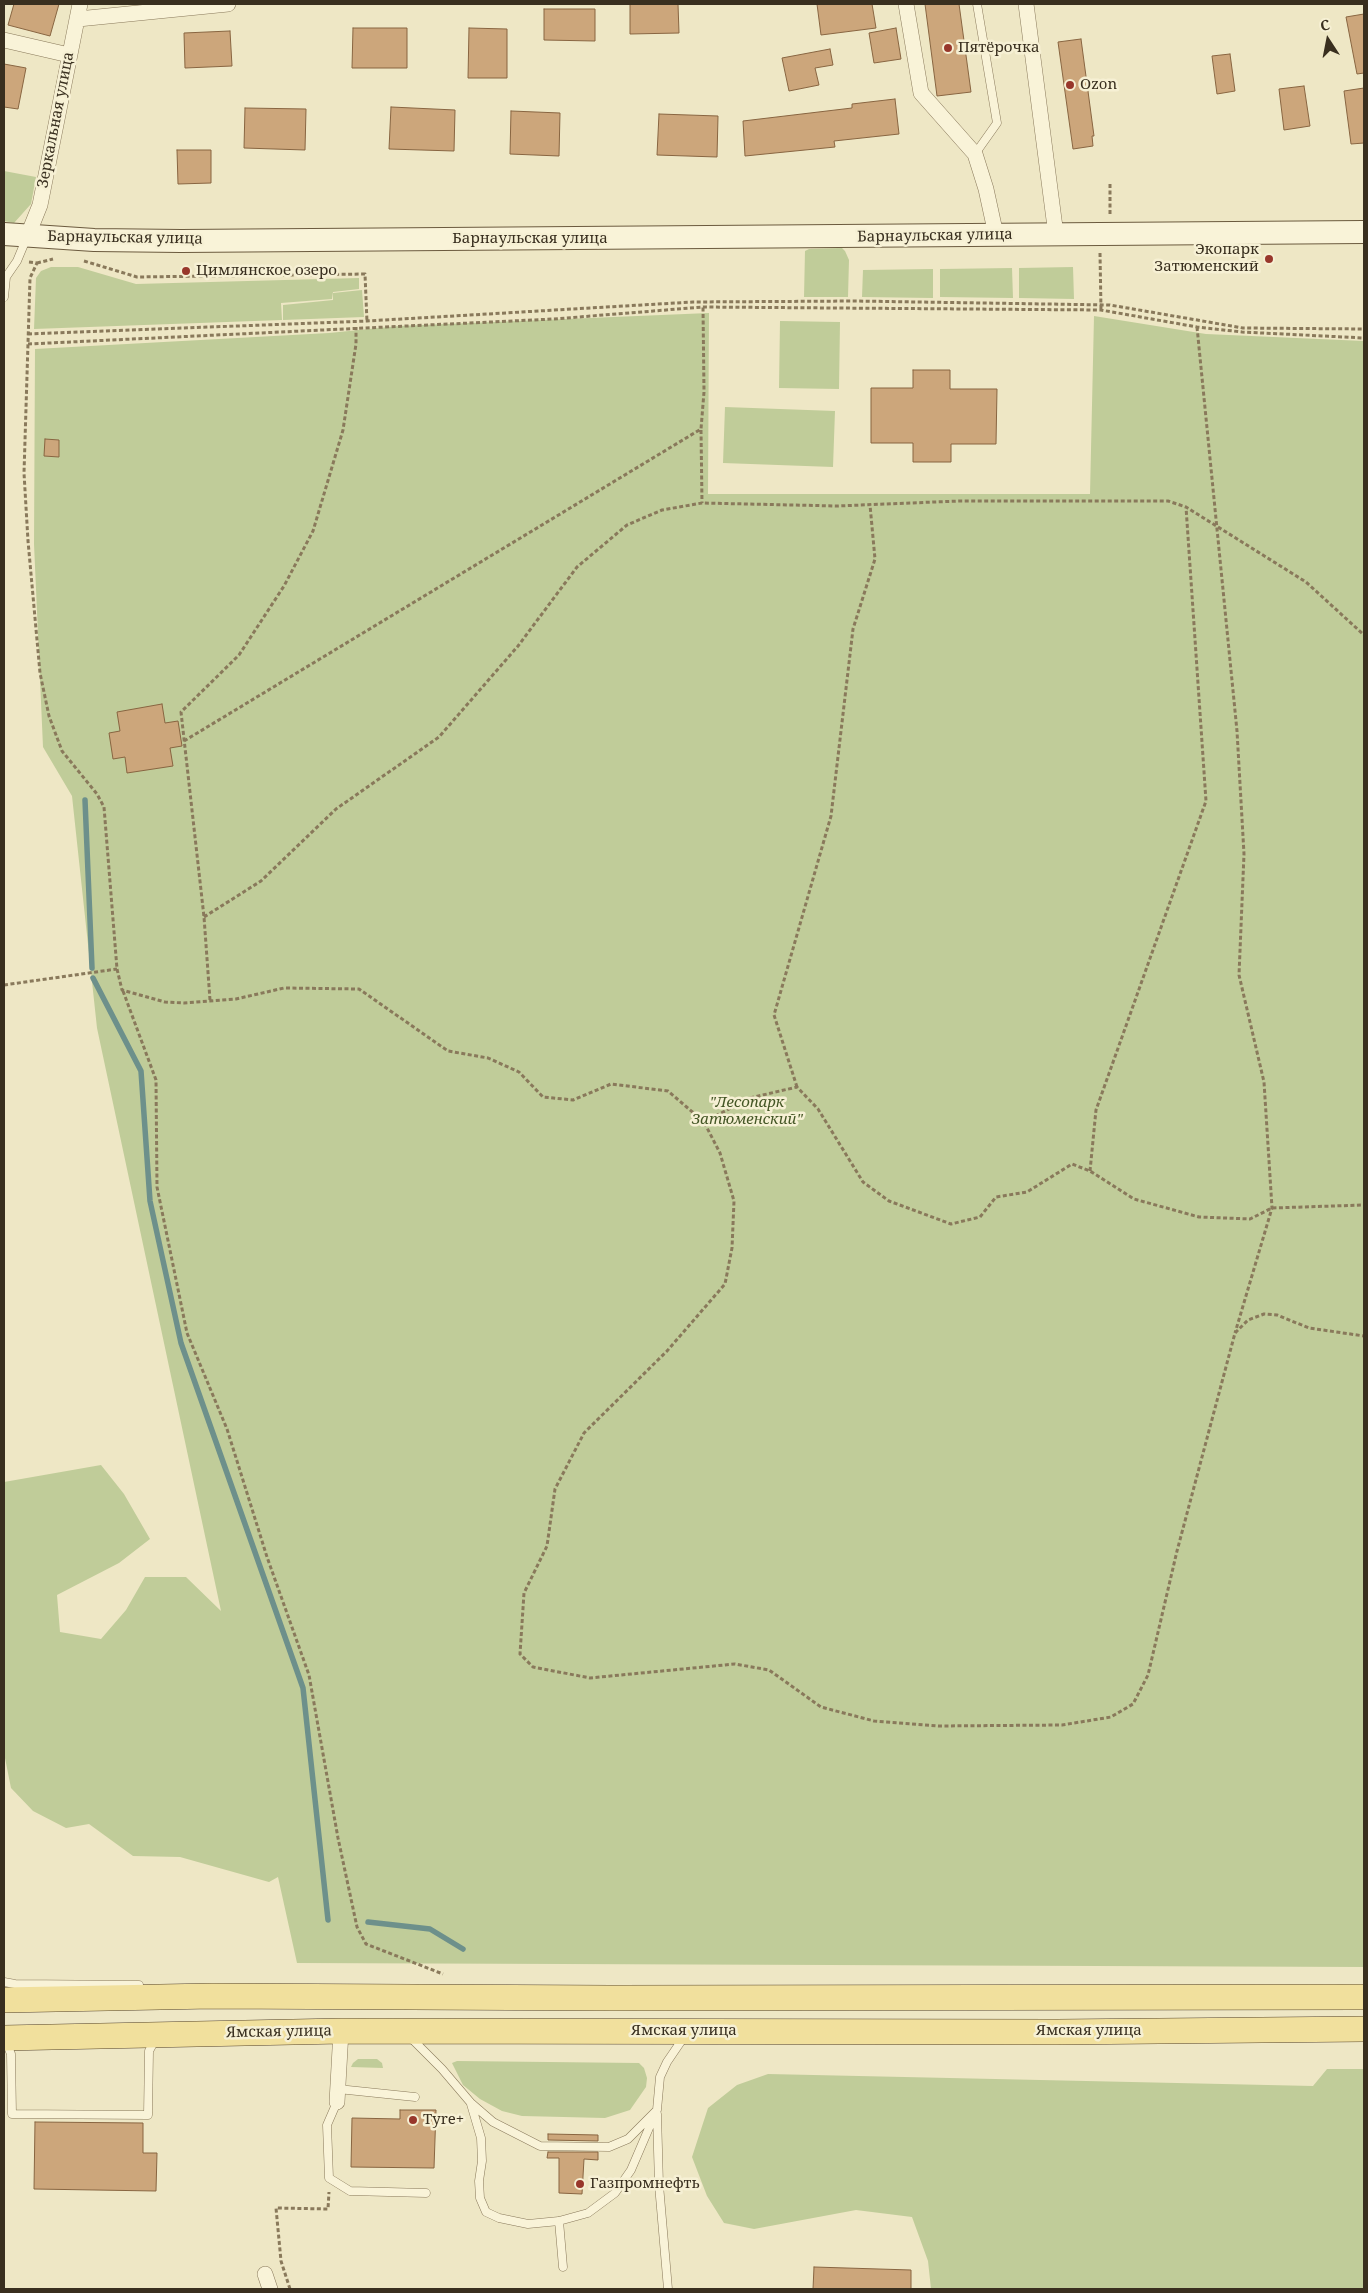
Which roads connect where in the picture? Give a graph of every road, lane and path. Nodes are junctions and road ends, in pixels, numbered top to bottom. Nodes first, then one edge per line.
1 (80, 4) edge
2 (228, 4) edge
3 (906, 4) edge
4 (977, 4) edge
5 (1026, 4) edge
6 (78, 19) junction
7 (4, 40) edge
8 (69, 55) junction
9 (975, 154) junction
10 (1364, 232) edge
11 (4, 234) edge
12 (996, 235) junction
13 (1056, 235) junction
14 (28, 236) junction
15 (59, 260) dead end
16 (75, 260) dead end
17 (17, 261) junction
18 (37, 263) junction
19 (4, 297) edge
20 (703, 307) junction
21 (367, 321) junction
22 (356, 327) junction
23 (368, 327) junction
24 (1197, 327) junction
25 (1364, 329) edge
26 (28, 334) junction
27 (1364, 338) edge
28 (28, 344) junction
29 (701, 429) junction
30 (702, 503) junction
31 (870, 505) junction
32 (1186, 508) junction
33 (1217, 527) junction
34 (1364, 635) edge
35 (184, 741) junction
36 (204, 917) junction
37 (116, 969) junction
38 (4, 986) edge
39 (122, 990) junction
40 (210, 1000) junction
41 (797, 1087) junction
42 (704, 1122) junction
43 (1090, 1171) junction
44 (1364, 1205) edge
45 (1272, 1208) junction
46 (1235, 1333) junction
47 (1364, 1336) edge
48 (442, 1974) dead end
49 (4, 1982) edge
50 (152, 1985) dead end
51 (170, 1987) dead end
52 (212, 1996) junction
53 (1364, 1997) edge
54 (4, 2000) edge
55 (1364, 2029) edge
56 (341, 2031) junction
57 (404, 2031) junction
58 (688, 2031) junction
59 (157, 2035) junction
60 (4, 2038) edge
61 (338, 2095) junction
62 (415, 2097) dead end
63 (471, 2103) junction
64 (657, 2110) junction
65 (329, 2178) junction
66 (426, 2193) dead end
67 (559, 2221) junction
68 (563, 2267) dead end
69 (265, 2274) dead end
70 (270, 2289) edge
71 (290, 2289) edge
72 (668, 2289) edge

1 - 6 street, Зеркальная улица
2 - 6 street
3 - 9 street
4 - 9 lane
5 - 13 street
6 - 8 street, Зеркальная улица
7 - 8 street
8 - 14 street, Зеркальная улица
9 - 12 street
10 - 13 street, Барнаульская улица
11 - 14 street, Барнаульская улица
12 - 13 street, Барнаульская улица
12 - 14 street, Барнаульская улица
14 - 17 lane
15 - 18 path
16 - 21 path
17 - 18 path
17 - 19 lane
18 - 26 path
20 - 23 path
20 - 24 path
20 - 29 path
21 - 23 path
21 - 25 path
21 - 26 path
22 - 23 path
22 - 28 path
22 - 35 path
24 - 27 path
24 - 33 path
26 - 28 path
28 - 37 path
29 - 30 path
29 - 35 path
30 - 31 path
30 - 36 path
31 - 32 path
31 - 41 path
32 - 33 path
32 - 43 path
33 - 34 path
33 - 45 path
35 - 36 path
36 - 40 path
37 - 38 path
37 - 39 path
39 - 40 path
39 - 48 path
40 - 42 path
41 - 42 path
41 - 43 path
42 - 46 path
43 - 45 path
44 - 45 path
45 - 46 path
46 - 47 path
49 - 50 lane
51 - 52 lane
52 - 53 main road
52 - 54 main road
55 - 58 main road, Ямская улица
56 - 57 main road, Ямская улица
56 - 59 main road, Ямская улица
56 - 61 street
57 - 58 main road, Ямская улица
57 - 63 lane
58 - 64 lane
59 - 60 main road, Ямская улица
59 - 60 lane
61 - 62 lane
61 - 65 lane
63 - 64 lane
63 - 67 lane
64 - 67 lane
64 - 72 lane
65 - 66 lane
65 - 71 path
67 - 68 lane
69 - 70 street

